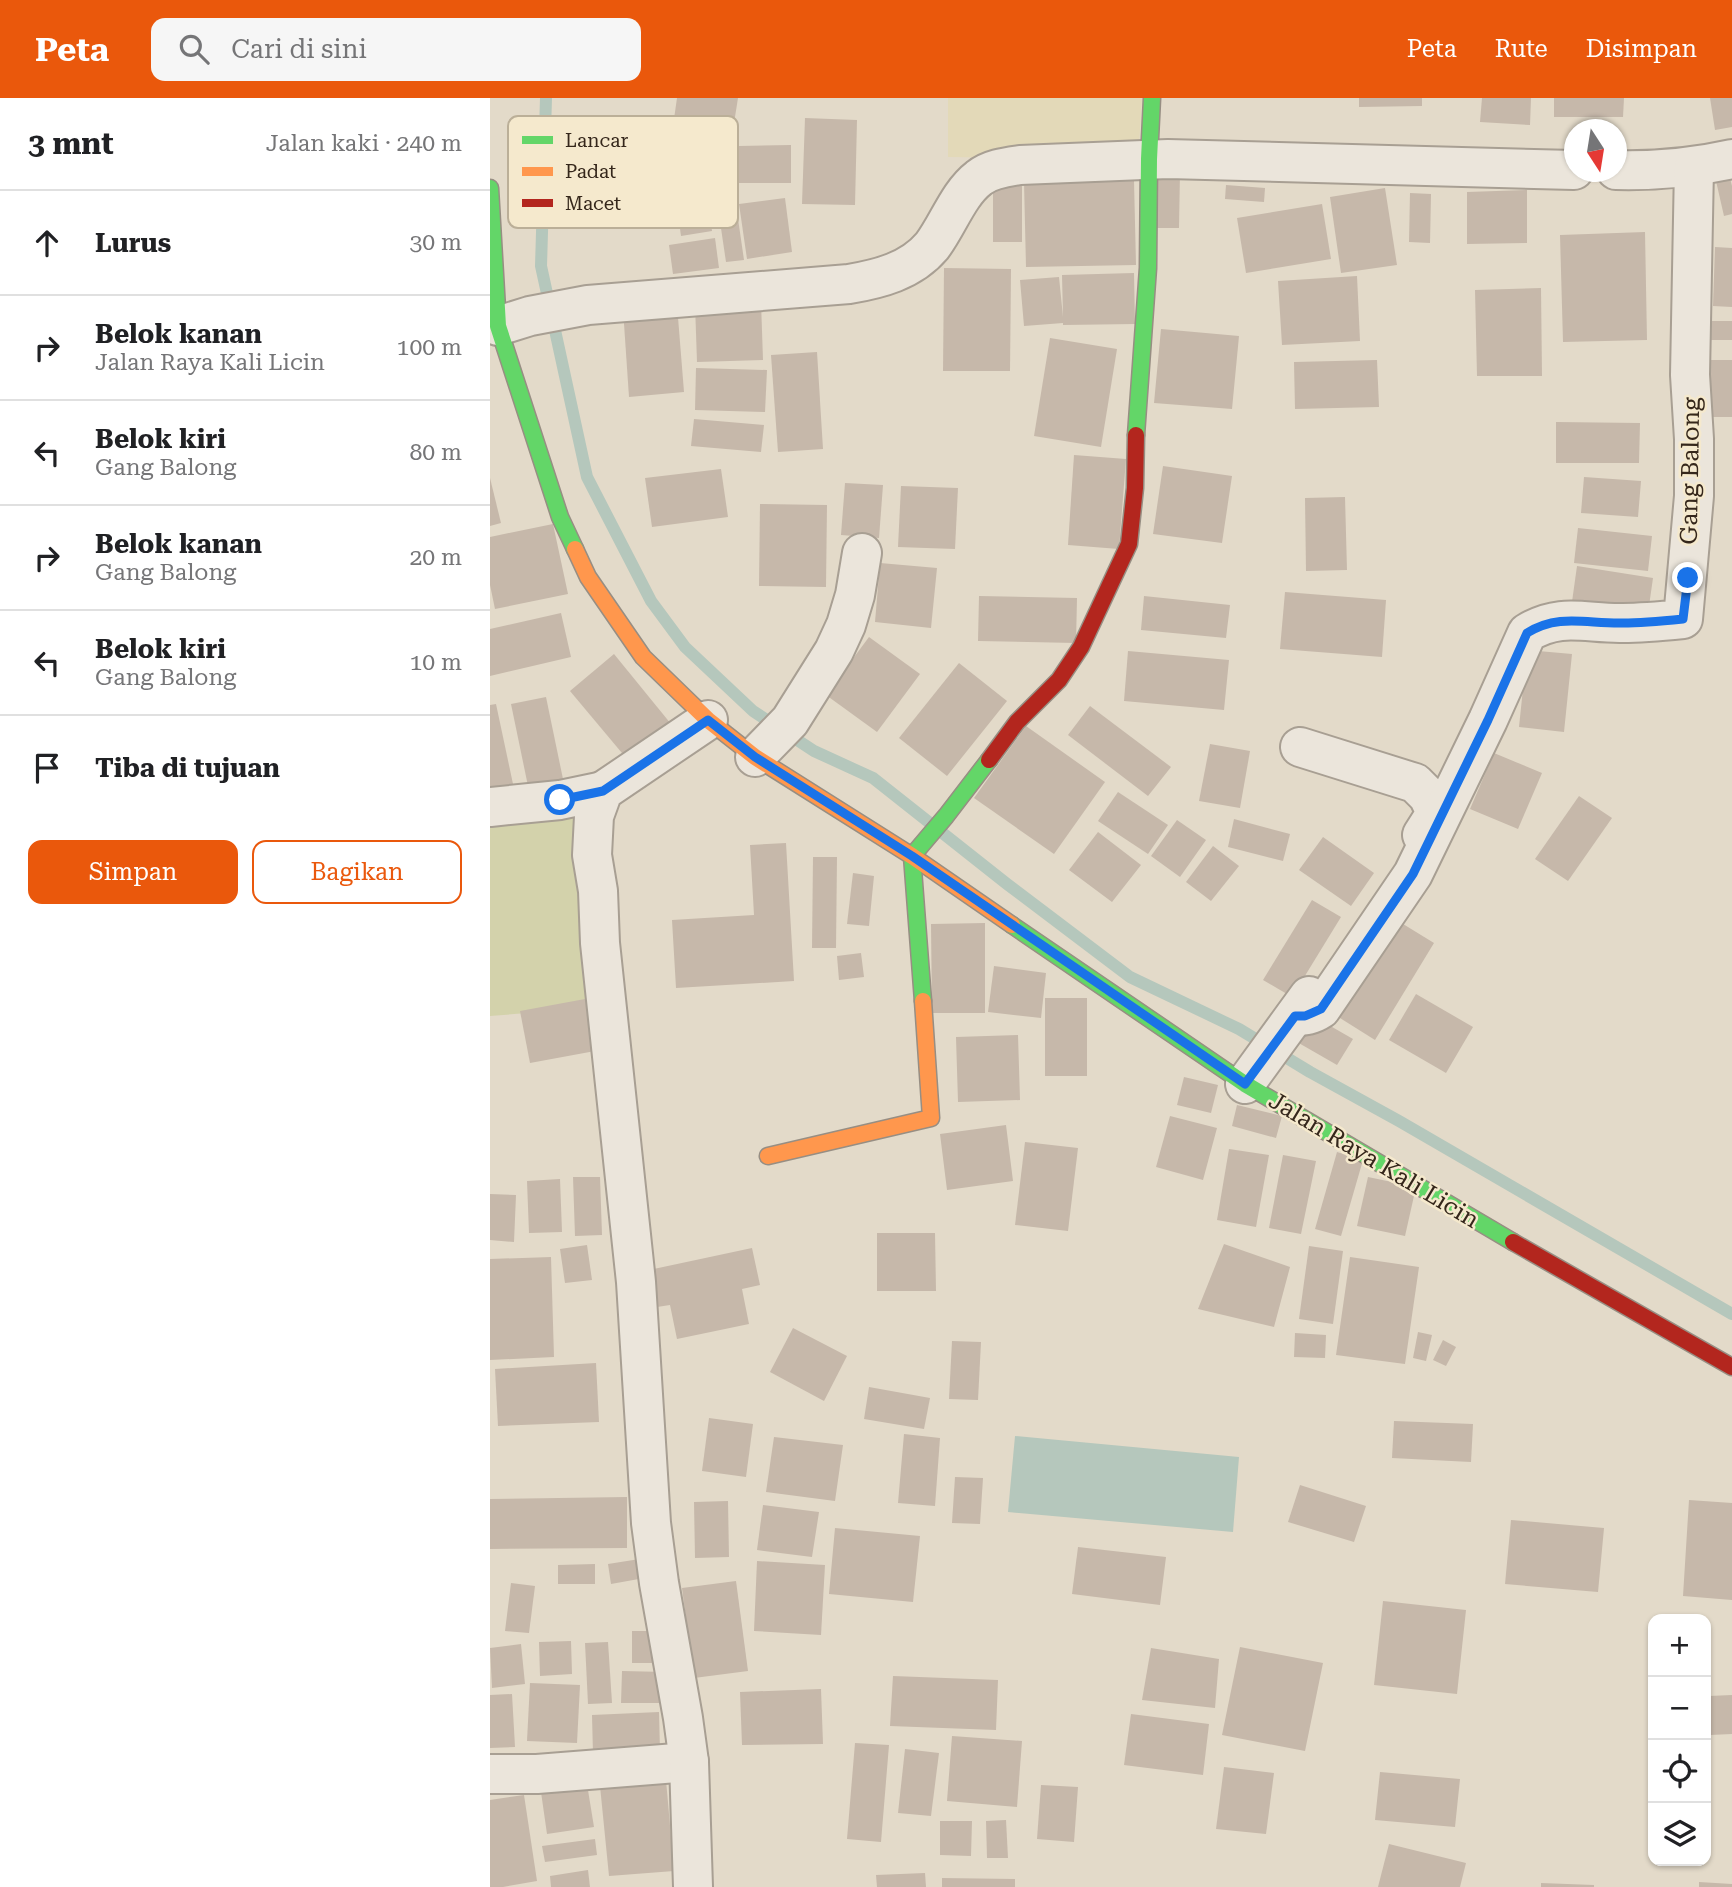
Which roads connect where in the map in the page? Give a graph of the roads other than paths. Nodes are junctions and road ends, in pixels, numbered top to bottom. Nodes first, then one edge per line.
1 (1152, 98) edge
2 (1149, 159) junction
3 (1732, 159) edge
4 (1694, 167) junction
5 (1564, 170) edge
6 (1627, 170) edge
7 (490, 188) edge
8 (506, 324) edge
9 (862, 553) dead end
10 (708, 720) junction
11 (772, 740) junction
12 (1300, 747) dead end
13 (603, 791) junction
14 (490, 807) edge
15 (912, 856) junction
16 (1288, 1026) junction
17 (1249, 1079) junction
18 (768, 1156) dead end
19 (1732, 1367) edge
20 (689, 1762) junction
21 (490, 1774) edge
22 (693, 1887) edge

1 - 2 street
2 - 5 street
2 - 8 street
2 - 15 street
3 - 4 street
4 - 6 street
4 - 16 street, Gang Balong
7 - 8 street, Jalan Raya Kali Licin
8 - 10 street, Jalan Raya Kali Licin
9 - 11 street
10 - 11 street, Jalan Raya Kali Licin
10 - 13 street
11 - 15 street, Jalan Raya Kali Licin
12 - 16 street
13 - 14 street
13 - 20 street
15 - 17 street, Jalan Raya Kali Licin
15 - 18 street
16 - 17 street
17 - 19 street, Jalan Raya Kali Licin
20 - 21 street
20 - 22 street

